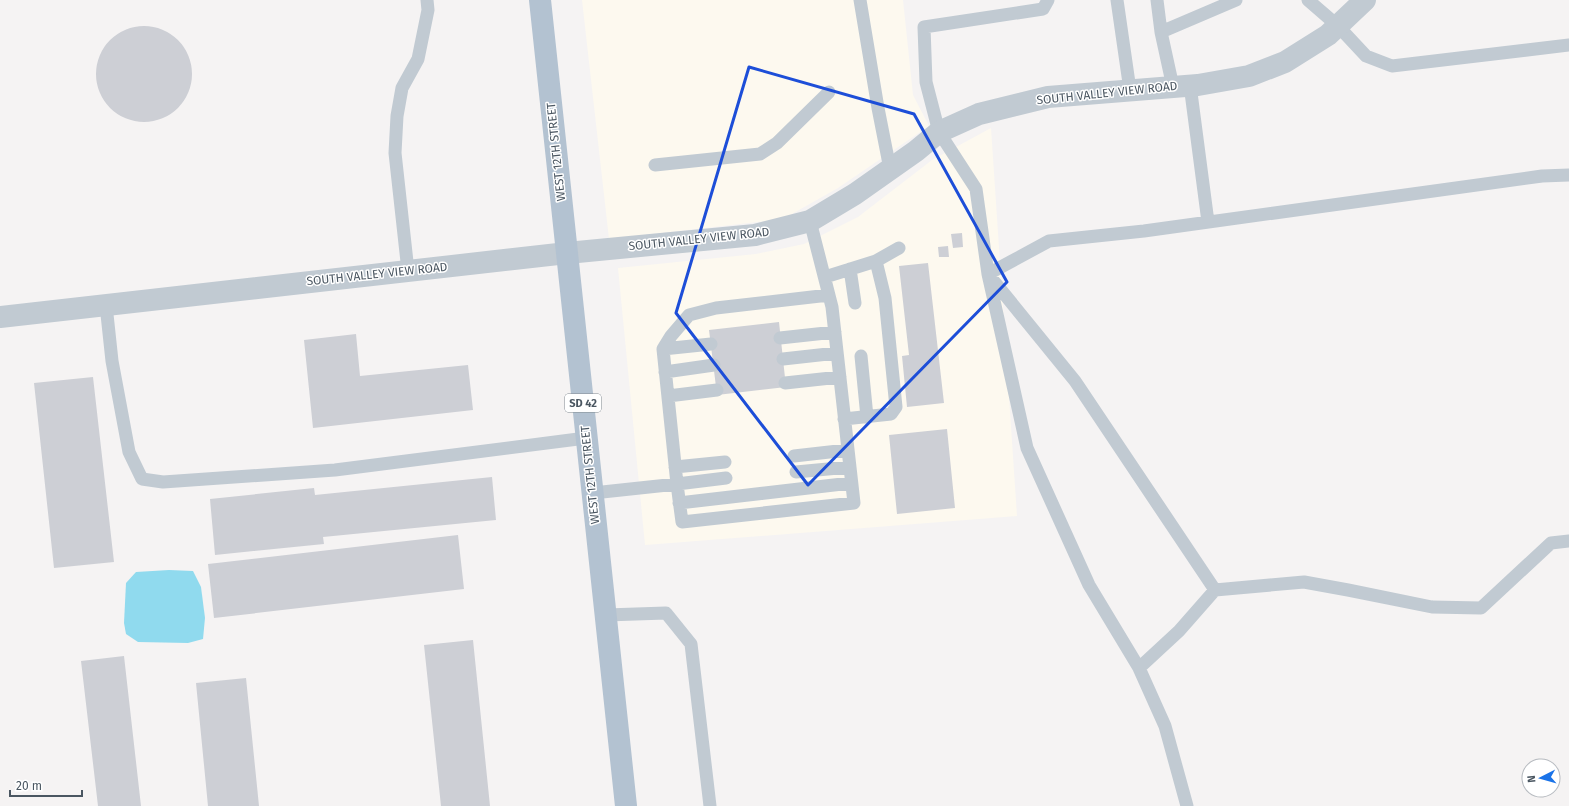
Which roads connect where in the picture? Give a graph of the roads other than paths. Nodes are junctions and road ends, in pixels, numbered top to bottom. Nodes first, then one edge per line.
1 (427, 0) edge
2 (540, 0) edge
3 (860, 0) edge
4 (1048, 0) edge
5 (1117, 0) edge
6 (1157, 0) edge
7 (1236, 0) edge
8 (1308, 0) edge
9 (1365, 0) edge
10 (1338, 26) junction
11 (1161, 32) junction
12 (1569, 45) edge
13 (1181, 86) junction
14 (1130, 90) junction
15 (829, 92) dead end
16 (939, 132) junction
17 (655, 164) dead end
18 (890, 169) junction
19 (1569, 175) edge
20 (810, 221) junction
21 (1208, 222) junction
22 (899, 248) dead end
23 (567, 253) junction
24 (876, 261) junction
25 (850, 269) junction
26 (408, 271) junction
27 (988, 274) junction
28 (825, 278) junction
29 (829, 295) junction
30 (855, 303) dead end
31 (106, 305) junction
32 (0, 317) edge
33 (835, 332) junction
34 (780, 338) dead end
35 (711, 344) dead end
36 (663, 350) junction
37 (837, 353) junction
38 (861, 356) dead end
39 (783, 358) dead end
40 (714, 366) dead end
41 (665, 372) junction
42 (840, 377) junction
43 (785, 382) dead end
44 (717, 390) dead end
45 (668, 396) junction
46 (867, 417) junction
47 (844, 419) junction
48 (586, 438) junction
49 (848, 450) junction
50 (794, 456) dead end
51 (725, 462) dead end
52 (849, 466) junction
53 (675, 467) junction
54 (796, 472) dead end
55 (726, 478) dead end
56 (851, 483) junction
57 (677, 484) junction
58 (593, 493) junction
59 (679, 503) junction
60 (1569, 541) edge
61 (1215, 590) junction
62 (606, 615) junction
63 (1139, 668) junction
64 (626, 806) edge
65 (710, 806) edge
66 (1187, 806) edge

1 - 26 lane
2 - 23 main road, WEST 12TH STREET / SD 42
3 - 18 lane
4 - 16 lane
5 - 14 lane
6 - 11 lane
7 - 11 lane
8 - 10 lane
9 - 10 street, SOUTH VALLEY VIEW ROAD
10 - 12 lane
10 - 13 street, SOUTH VALLEY VIEW ROAD
11 - 13 lane
13 - 14 street, SOUTH VALLEY VIEW ROAD
13 - 21 lane
14 - 16 street, SOUTH VALLEY VIEW ROAD
15 - 17 lane
16 - 18 street, SOUTH VALLEY VIEW ROAD
16 - 27 lane
18 - 20 street, SOUTH VALLEY VIEW ROAD
19 - 21 lane
20 - 23 street, SOUTH VALLEY VIEW ROAD
20 - 28 lane
21 - 27 lane
22 - 24 lane
23 - 26 street, SOUTH VALLEY VIEW ROAD
23 - 48 main road, WEST 12TH STREET / SD 42
24 - 25 lane
24 - 46 lane
25 - 28 lane
25 - 30 lane
26 - 31 street, SOUTH VALLEY VIEW ROAD
27 - 61 lane
27 - 63 lane
28 - 29 lane
29 - 33 lane
29 - 36 lane
31 - 32 street, SOUTH VALLEY VIEW ROAD
31 - 48 lane
33 - 34 lane
33 - 37 lane
35 - 36 lane
36 - 41 lane
37 - 39 lane
37 - 42 lane
38 - 46 lane
40 - 41 lane
41 - 45 lane
42 - 43 lane
42 - 47 lane
44 - 45 lane
45 - 53 lane
46 - 47 lane
47 - 49 lane
48 - 58 main road, WEST 12TH STREET / SD 42
49 - 50 lane
49 - 52 lane
51 - 53 lane
52 - 54 lane
52 - 56 lane
53 - 57 lane
55 - 57 lane
56 - 59 lane
56 - 59 lane
57 - 58 lane
57 - 59 lane
58 - 62 main road, WEST 12TH STREET / SD 42
60 - 61 lane
61 - 63 lane
62 - 64 main road, WEST 12TH STREET / SD 42
62 - 65 lane
63 - 66 lane

